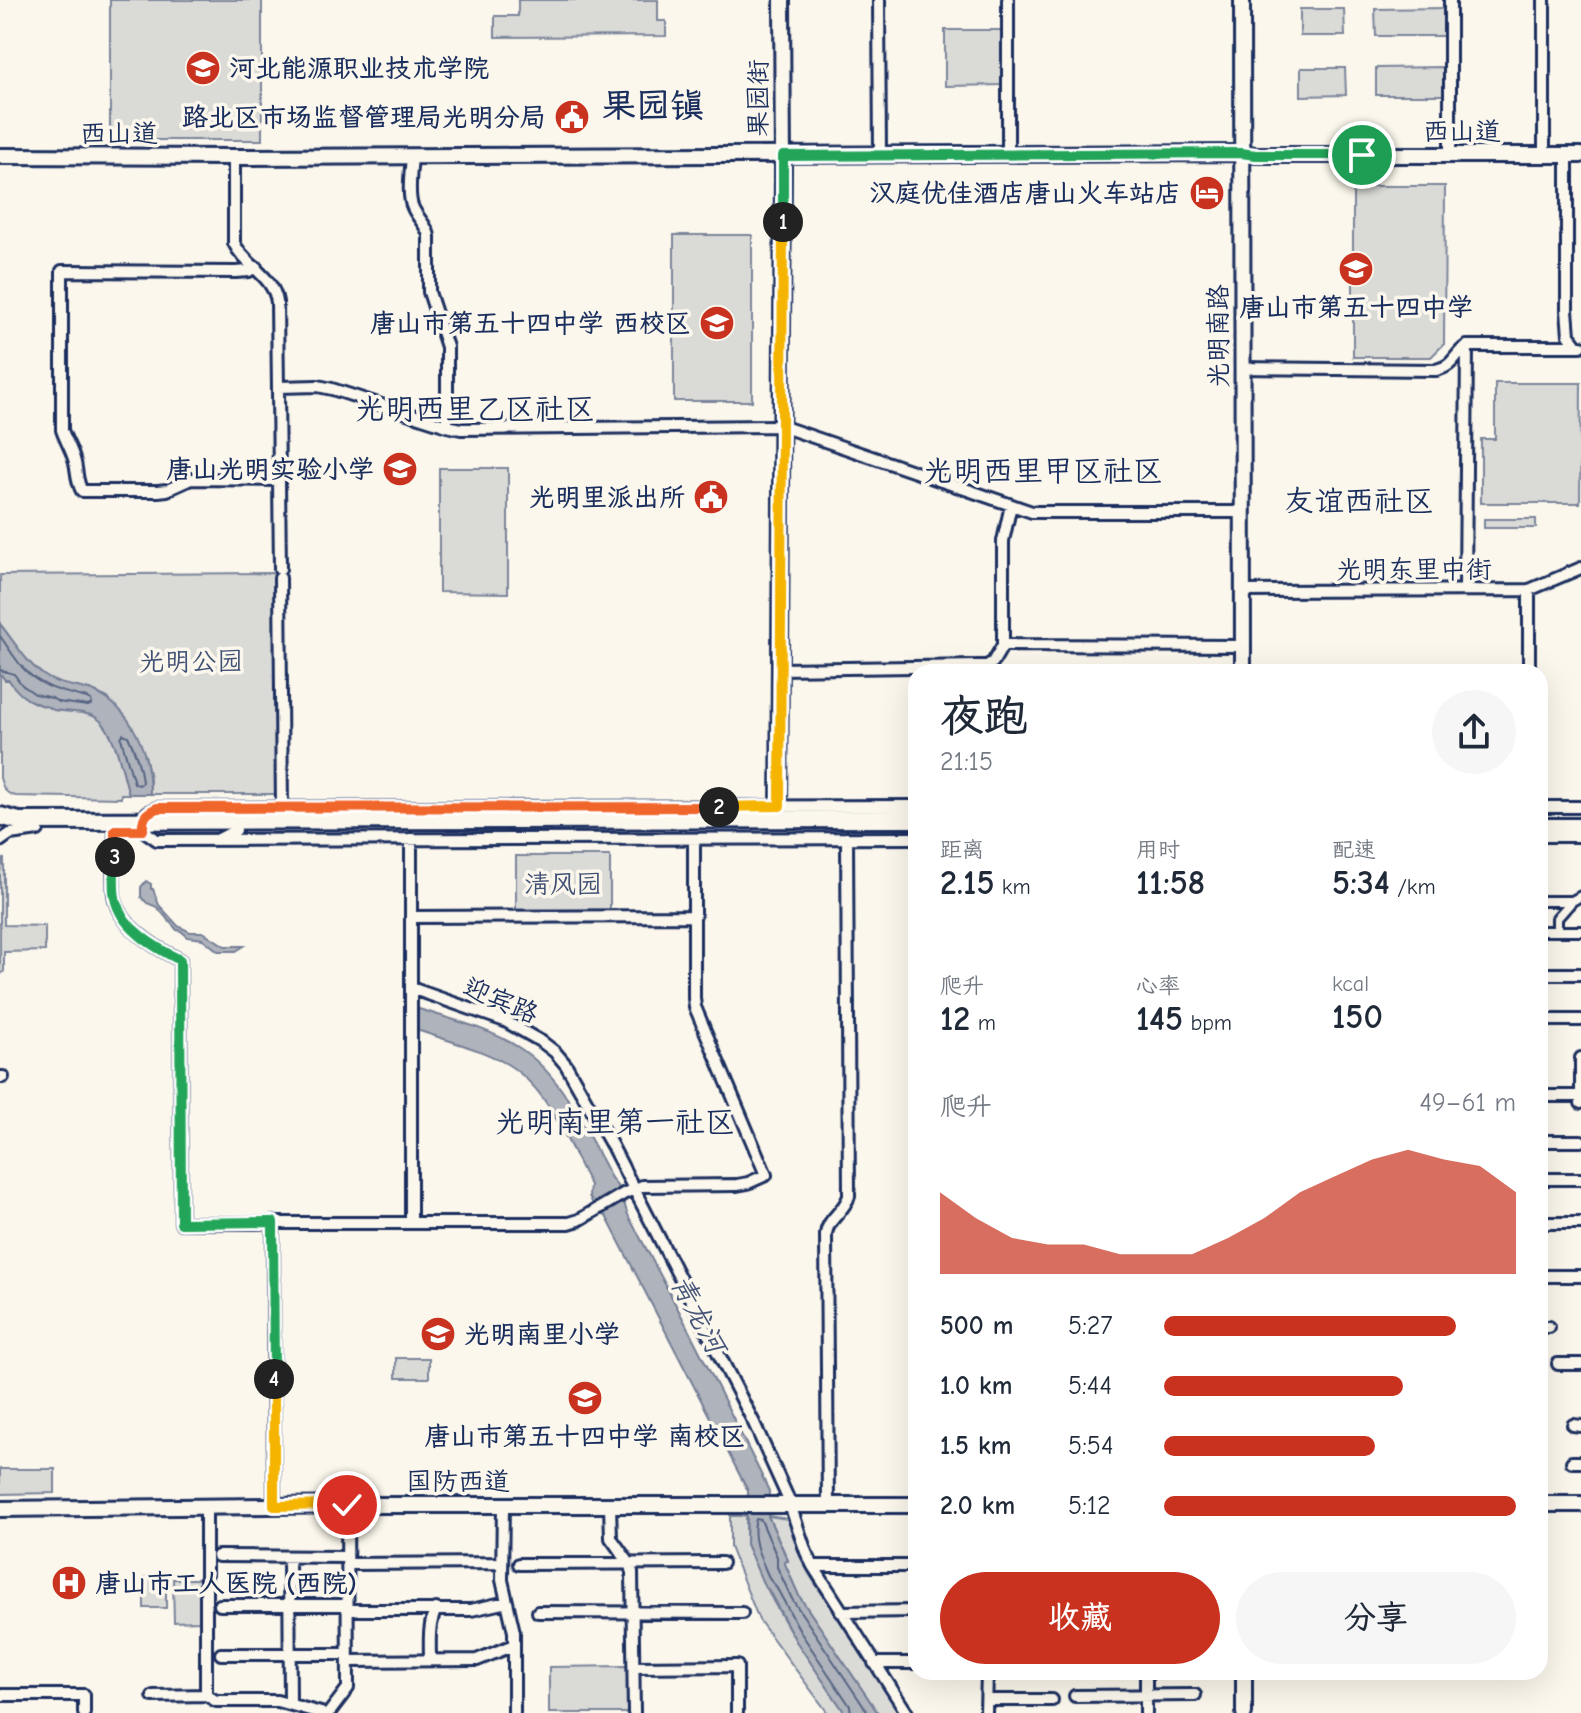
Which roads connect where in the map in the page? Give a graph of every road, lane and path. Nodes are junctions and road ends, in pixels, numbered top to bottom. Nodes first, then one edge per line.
1 (782, 0) edge
2 (879, 0) edge
3 (1008, 0) edge
4 (1242, 0) edge
5 (1450, 0) edge
6 (1544, 0) edge
7 (1241, 153) junction
8 (1008, 154) junction
9 (880, 155) junction
10 (1450, 155) junction
11 (1544, 155) junction
12 (1574, 155) edge
13 (0, 156) edge
14 (783, 156) junction
15 (234, 157) junction
16 (412, 157) junction
17 (256, 267) junction
18 (1467, 346) junction
19 (1579, 346) edge
20 (1242, 368) junction
21 (278, 387) junction
22 (447, 426) junction
23 (781, 426) junction
24 (279, 480) junction
25 (1011, 505) junction
26 (1242, 512) junction
27 (1581, 568) edge
28 (1465, 590) junction
29 (1529, 590) junction
30 (1242, 591) junction
31 (1003, 645) junction
32 (1243, 646) junction
33 (990, 664) edge
34 (1243, 664) edge
35 (1529, 664) edge
36 (908, 667) edge
37 (780, 669) junction
38 (908, 806) edge
39 (1548, 807) edge
40 (1581, 807) edge
41 (0, 808) edge
42 (282, 808) junction
43 (780, 813) junction
44 (0, 816) edge
45 (1548, 817) edge
46 (1581, 817) edge
47 (908, 819) edge
48 (37, 825) junction
49 (142, 825) junction
50 (1548, 827) edge
51 (1581, 827) edge
52 (908, 829) edge
53 (115, 830) junction
54 (236, 830) junction
55 (0, 832) edge
56 (1548, 836) edge
57 (1581, 836) edge
58 (847, 838) junction
59 (908, 838) edge
60 (411, 839) junction
61 (694, 839) junction
62 (218, 840) junction
63 (0, 841) edge
64 (1581, 896) edge
65 (1548, 901) edge
66 (1572, 901) junction
67 (1548, 907) edge
68 (695, 916) junction
69 (411, 917) junction
70 (1557, 918) junction
71 (1548, 931) edge
72 (1557, 931) junction
73 (1581, 931) edge
74 (1548, 974) edge
75 (1581, 974) edge
76 (411, 992) junction
77 (1548, 1020) edge
78 (1581, 1020) edge
79 (1581, 1058) edge
80 (1548, 1096) edge
81 (1581, 1096) edge
82 (1581, 1103) edge
83 (1548, 1141) edge
84 (1581, 1141) edge
85 (1548, 1179) edge
86 (1581, 1179) edge
87 (629, 1191) junction
88 (273, 1222) junction
89 (411, 1222) junction
90 (1548, 1223) edge
91 (1581, 1223) edge
92 (1548, 1276) edge
93 (1581, 1276) edge
94 (1558, 1364) dead end
95 (1581, 1364) edge
96 (786, 1502) junction
97 (1548, 1504) edge
98 (1581, 1504) edge
99 (347, 1505) junction
100 (828, 1505) junction
101 (908, 1505) edge
102 (274, 1506) junction
103 (503, 1506) junction
104 (610, 1506) junction
105 (206, 1507) junction
106 (0, 1509) edge
107 (218, 1556) dead end
108 (289, 1557) junction
109 (347, 1560) junction
110 (502, 1563) junction
111 (629, 1563) junction
112 (722, 1563) dead end
113 (519, 1564) dead end
114 (813, 1566) junction
115 (908, 1566) edge
116 (507, 1602) junction
117 (220, 1605) dead end
118 (289, 1605) junction
119 (347, 1608) junction
120 (436, 1609) junction
121 (908, 1611) edge
122 (538, 1612) dead end
123 (633, 1612) junction
124 (841, 1612) junction
125 (742, 1613) dead end
126 (514, 1645) junction
127 (221, 1654) dead end
128 (289, 1654) junction
129 (348, 1657) junction
130 (430, 1660) junction
131 (874, 1663) junction
132 (908, 1663) edge
133 (634, 1667) junction
134 (987, 1680) edge
135 (1146, 1680) edge
136 (1244, 1680) edge
137 (0, 1695) edge
138 (206, 1695) junction
139 (1195, 1695) dead end
140 (153, 1696) dead end
141 (1075, 1696) dead end
142 (1146, 1696) junction
143 (987, 1700) junction
144 (1052, 1700) dead end
145 (290, 1704) junction
146 (84, 1713) edge
147 (321, 1713) edge
148 (329, 1713) edge
149 (514, 1713) edge
150 (634, 1713) edge
151 (737, 1713) edge
152 (907, 1713) edge
153 (986, 1713) edge
154 (1146, 1713) edge
155 (1244, 1713) edge

1 - 14 street, 果园街
2 - 9 street
3 - 8 street
4 - 7 street, 光明南路
5 - 10 street
6 - 11 street
7 - 8 street, 西山道
7 - 10 street, 西山道
7 - 20 street, 光明南路
8 - 9 street, 西山道
9 - 14 street, 西山道
10 - 11 street, 西山道
11 - 12 street, 西山道
12 - 19 street
13 - 15 street, 西山道
14 - 16 street, 西山道
14 - 23 street, 果园街
15 - 16 street, 西山道
15 - 17 street
16 - 22 street
17 - 21 street
17 - 24 street
18 - 19 street
18 - 20 street
18 - 28 street
20 - 26 street, 光明南路
21 - 22 street
21 - 24 street
22 - 23 street
23 - 25 street
23 - 37 street, 果园街
24 - 42 street
25 - 26 street
25 - 31 street
26 - 30 street, 光明南路
27 - 29 street, 光明东里中街
28 - 29 street, 光明东里中街
28 - 30 street, 光明东里中街
29 - 35 street
30 - 32 street, 光明南路
31 - 32 street
31 - 33 street
32 - 34 street, 光明南路
36 - 37 street
37 - 43 street, 果园街
38 - 43 street
39 - 40 street
41 - 48 street
42 - 43 street
42 - 49 street
43 - 47 main road
43 - 49 main road
44 - 48 main road
45 - 46 main road
48 - 49 main road
48 - 53 main road
48 - 55 main road
48 - 63 street
49 - 53 main road
49 - 54 main road
49 - 62 street
50 - 51 main road
52 - 54 main road
53 - 88 street
54 - 62 street
56 - 57 street
58 - 59 street
58 - 61 street
58 - 100 street
60 - 61 street
60 - 62 street
60 - 69 street
61 - 68 street
64 - 66 street
65 - 66 street
66 - 70 street
67 - 70 street
68 - 69 street
68 - 87 street
69 - 76 street
70 - 72 street
71 - 72 street
72 - 73 street
74 - 75 street
76 - 87 street, 迎宾路
76 - 89 street
77 - 78 street
79 - 81 street
80 - 81 street
81 - 82 street
83 - 84 street
85 - 86 street
87 - 89 street
87 - 96 street, 迎宾路
88 - 89 street
88 - 102 street
90 - 91 street
92 - 93 street
94 - 95 street
96 - 100 street, 国防西道
96 - 104 street, 国防西道
96 - 114 street, 迎宾路
97 - 98 street
99 - 102 street, 国防西道
99 - 103 street, 国防西道
99 - 109 street
100 - 101 street, 国防西道
102 - 105 street, 国防西道
103 - 104 street, 国防西道
103 - 110 street
104 - 111 street
105 - 106 street, 国防西道
105 - 138 street
107 - 108 street
108 - 109 street
108 - 118 street
109 - 110 street
109 - 119 street
110 - 116 street
111 - 112 street
111 - 113 street
111 - 123 street
114 - 115 street
114 - 124 street, 迎宾路
116 - 120 street
116 - 126 street
117 - 118 street
118 - 119 street
118 - 128 street
119 - 120 street
119 - 129 street
120 - 130 street
121 - 124 street
122 - 123 street
123 - 125 street
123 - 133 street
124 - 131 street, 迎宾路
126 - 130 street
126 - 149 street
127 - 128 street
128 - 129 street
128 - 145 street
129 - 130 street
129 - 148 street
131 - 132 street
131 - 152 street, 迎宾路
133 - 150 street
133 - 151 street
134 - 143 street
135 - 142 street
136 - 155 street
137 - 146 street
138 - 140 street
138 - 145 street
139 - 142 street
141 - 142 street
142 - 154 street
143 - 144 street
143 - 153 street
145 - 147 street

